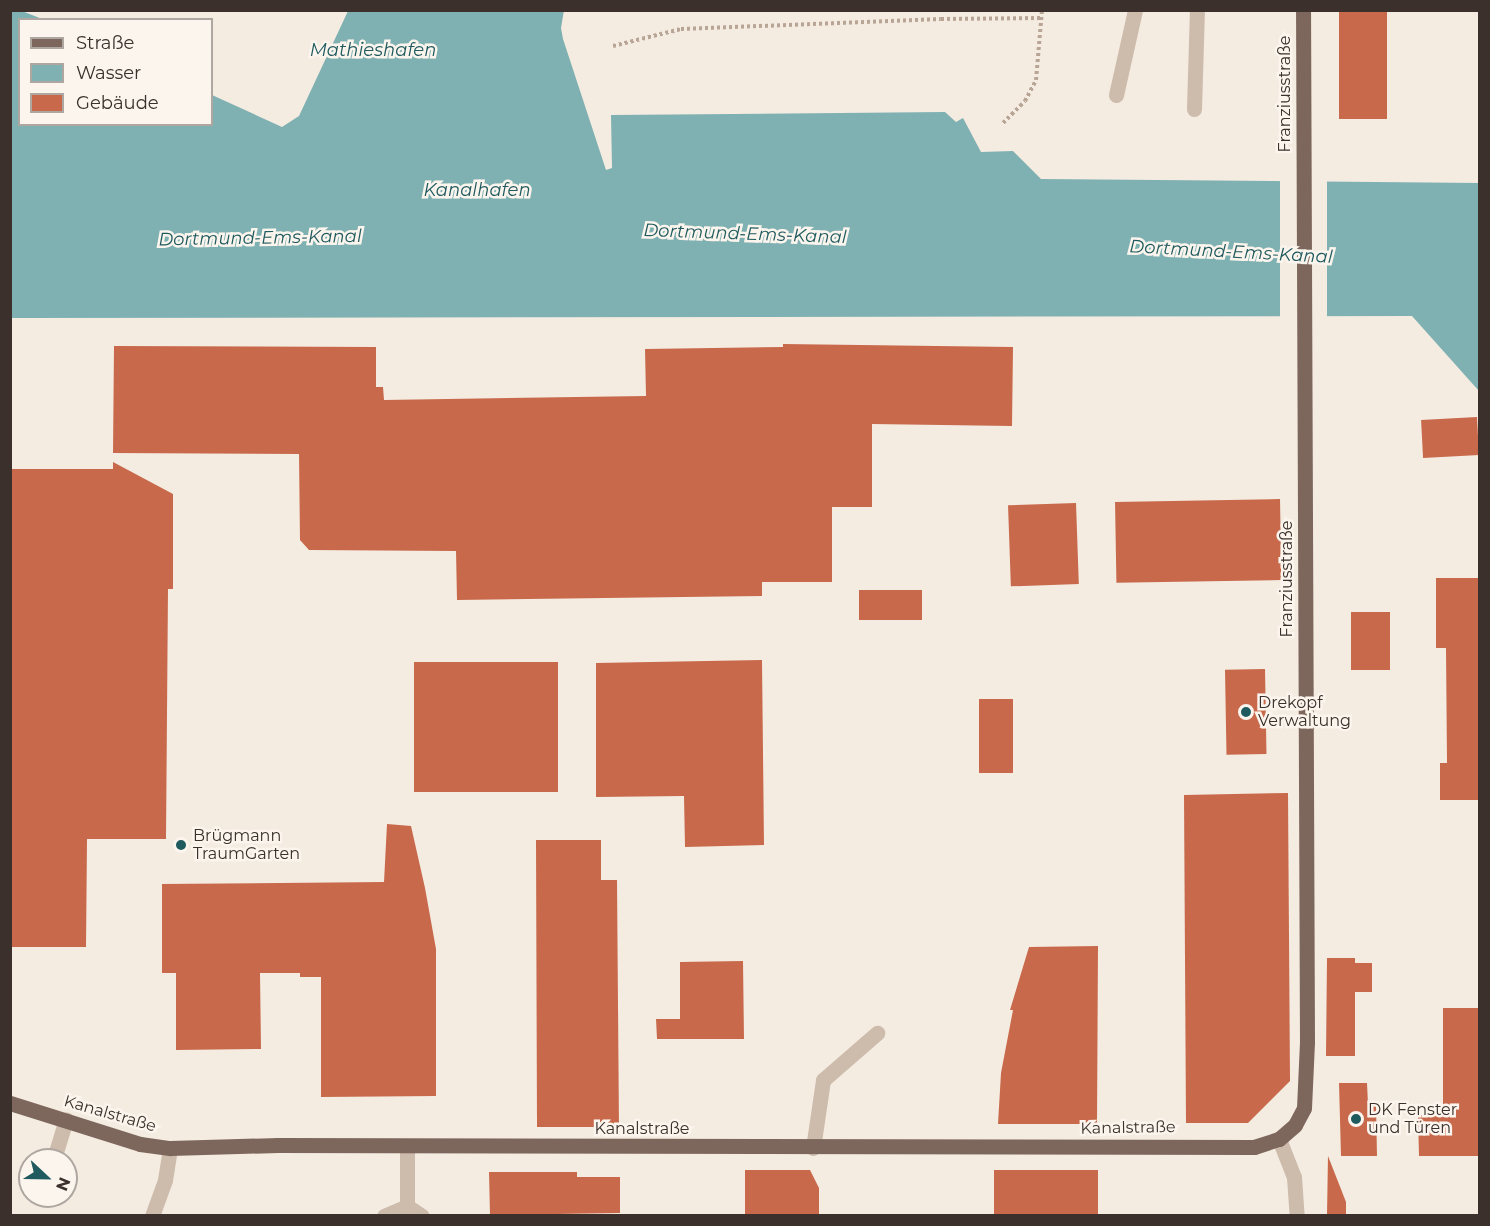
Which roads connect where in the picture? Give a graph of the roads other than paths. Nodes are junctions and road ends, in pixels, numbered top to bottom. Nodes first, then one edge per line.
1 (1135, 10) edge
2 (1197, 10) edge
3 (1303, 10) edge
4 (1116, 95) dead end
5 (1194, 109) dead end
6 (877, 1033) dead end
7 (10, 1103) edge
8 (66, 1120) junction
9 (1279, 1139) junction
10 (407, 1147) junction
11 (57, 1148) edge
12 (170, 1148) junction
13 (813, 1148) junction
14 (407, 1211) edge
15 (153, 1215) edge
16 (384, 1215) edge
17 (422, 1215) edge
18 (1297, 1215) edge

1 - 4 street
2 - 5 street
3 - 9 main road, Franziusstraße
6 - 13 street
7 - 8 main road, Kanalstraße
8 - 11 street
8 - 12 main road, Kanalstraße
9 - 13 main road, Kanalstraße
9 - 18 street
10 - 12 main road, Kanalstraße
10 - 13 main road, Kanalstraße
10 - 14 street
12 - 15 street
14 - 16 street
14 - 17 street

